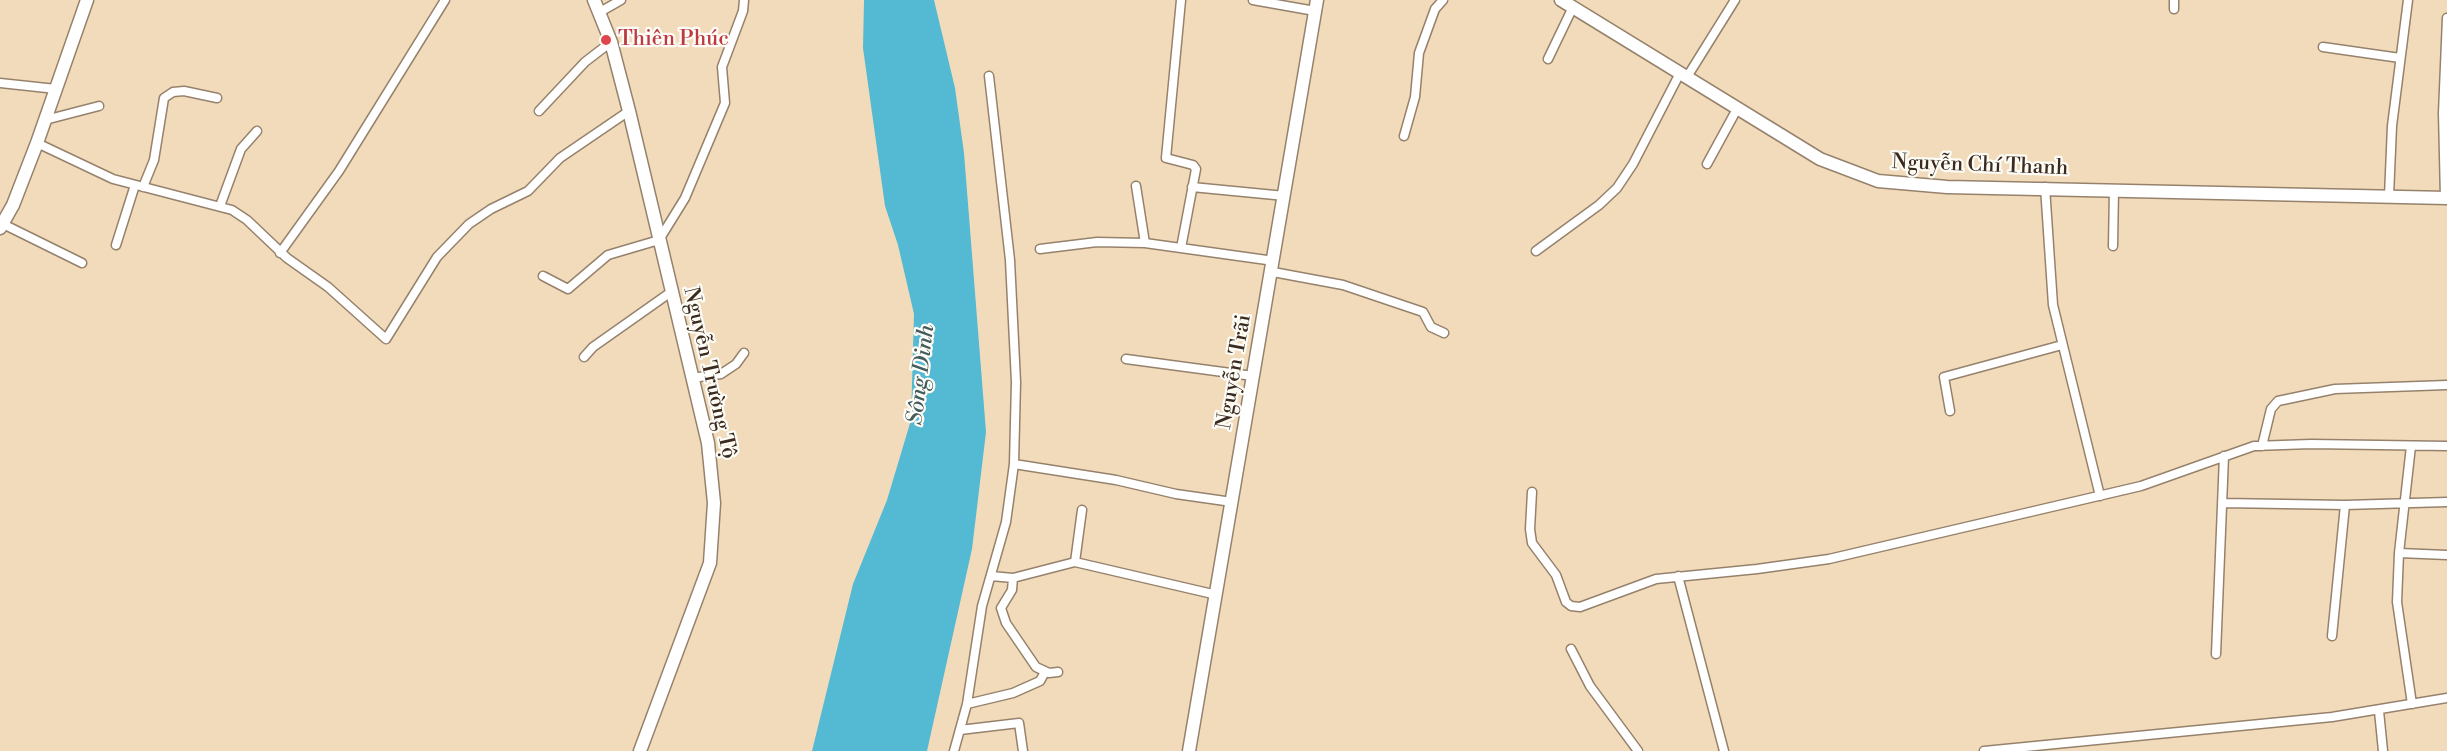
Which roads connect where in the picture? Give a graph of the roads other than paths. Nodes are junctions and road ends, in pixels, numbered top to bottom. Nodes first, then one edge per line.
1 (87, 0) edge
2 (445, 0) edge
3 (594, 0) edge
4 (621, 0) edge
5 (744, 0) edge
6 (1181, 0) edge
7 (1253, 0) edge
8 (1443, 0) edge
9 (1561, 0) edge
10 (1735, 0) edge
11 (2408, 0) edge
12 (1316, 5) edge
13 (1573, 8) junction
14 (600, 12) junction
15 (2447, 18) edge
16 (611, 42) junction
17 (2323, 47) dead end
18 (2400, 58) junction
19 (1548, 59) dead end
20 (1684, 75) junction
21 (989, 76) dead end
22 (0, 83) edge
23 (56, 89) junction
24 (217, 98) dead end
25 (99, 106) dead end
26 (1737, 109) junction
27 (539, 111) dead end
28 (629, 111) junction
29 (45, 120) junction
30 (257, 131) dead end
31 (1404, 136) dead end
32 (37, 143) junction
33 (1707, 164) dead end
34 (139, 186) junction
35 (1136, 186) dead end
36 (1192, 187) junction
37 (2045, 188) junction
38 (2114, 190) junction
39 (2389, 195) junction
40 (1285, 196) junction
41 (2446, 198) edge
42 (220, 206) junction
43 (1, 226) edge
44 (659, 240) junction
45 (1145, 243) junction
46 (116, 245) dead end
47 (2113, 246) dead end
48 (1181, 248) junction
49 (1040, 249) dead end
50 (1536, 251) dead end
51 (280, 253) junction
52 (82, 263) dead end
53 (1273, 266) junction
54 (543, 276) dead end
55 (671, 292) junction
56 (1444, 333) dead end
57 (2061, 345) junction
58 (744, 353) dead end
59 (584, 357) dead end
60 (1126, 359) dead end
61 (1253, 375) junction
62 (692, 378) junction
63 (2447, 385) edge
64 (1950, 411) dead end
65 (2262, 446) junction
66 (2411, 446) junction
67 (2447, 446) edge
68 (2224, 456) junction
69 (1014, 464) junction
70 (1532, 492) dead end
71 (2100, 496) junction
72 (1232, 502) junction
73 (2447, 502) edge
74 (2223, 503) junction
75 (2406, 503) junction
76 (2345, 505) junction
77 (1082, 510) dead end
78 (2399, 553) junction
79 (2447, 555) edge
80 (1075, 562) junction
81 (991, 576) junction
82 (1678, 576) junction
83 (1013, 578) junction
84 (1217, 595) junction
85 (2332, 636) dead end
86 (1571, 649) dead end
87 (2216, 654) dead end
88 (1045, 672) junction
89 (1058, 672) dead end
90 (2447, 698) edge
91 (966, 704) junction
92 (2412, 704) junction
93 (2379, 711) junction
94 (960, 730) junction
95 (2056, 747) edge
96 (640, 751) edge
97 (954, 751) edge
98 (1023, 751) edge
99 (1190, 751) edge
100 (1638, 751) edge
101 (1724, 751) edge
102 (1984, 751) edge
103 (2383, 751) edge

1 - 23 main road
2 - 51 street
3 - 14 main road, Nguyễn Trường Tộ
4 - 14 street
5 - 44 street
6 - 36 street
7 - 12 street
8 - 31 street
9 - 13 main road, Nguyễn Chí Thanh
10 - 20 street
11 - 18 street
12 - 40 main road, Nguyễn Trãi
13 - 19 street
13 - 20 main road, Nguyễn Chí Thanh
14 - 16 main road, Nguyễn Trường Tộ
15 - 41 street
16 - 27 street
16 - 28 main road, Nguyễn Trường Tộ
17 - 18 street
18 - 39 street
20 - 26 main road, Nguyễn Chí Thanh
20 - 50 street
21 - 69 street
22 - 23 street
23 - 29 main road
24 - 34 street
25 - 29 street
26 - 33 street
26 - 37 main road, Nguyễn Chí Thanh
28 - 44 main road, Nguyễn Trường Tộ
28 - 51 street
29 - 32 main road
30 - 42 street
32 - 34 street
32 - 43 main road
34 - 42 street
34 - 46 street
35 - 45 street
36 - 40 street
36 - 48 street
37 - 38 main road, Nguyễn Chí Thanh
37 - 57 street
38 - 39 main road, Nguyễn Chí Thanh
38 - 47 street
39 - 41 main road, Nguyễn Chí Thanh
40 - 53 main road, Nguyễn Trãi
42 - 51 street
43 - 52 street
44 - 54 street
44 - 55 main road, Nguyễn Trường Tộ
45 - 48 street
45 - 49 street
48 - 53 street
53 - 56 street
53 - 61 main road, Nguyễn Trãi
55 - 59 street
55 - 62 main road, Nguyễn Trường Tộ
57 - 64 street
57 - 71 street
58 - 62 street
60 - 61 street
61 - 72 main road, Nguyễn Trãi
62 - 96 main road, Nguyễn Trường Tộ
63 - 65 street
65 - 66 street
65 - 68 street
66 - 67 street
66 - 75 street
68 - 71 street
68 - 74 street
69 - 72 street
69 - 81 street
70 - 82 street
71 - 82 street
72 - 84 main road, Nguyễn Trãi
73 - 75 street
74 - 76 street
74 - 87 street
75 - 76 street
75 - 78 street
76 - 85 street
77 - 80 street
78 - 79 street
78 - 92 street
80 - 83 street
80 - 84 street
81 - 83 street
81 - 91 street
82 - 101 street
83 - 88 street
84 - 99 main road, Nguyễn Trãi
86 - 100 street
88 - 89 street
88 - 91 street
90 - 92 street
91 - 94 street
92 - 93 street
93 - 95 street
93 - 103 street
94 - 97 street
94 - 98 street
95 - 102 street

